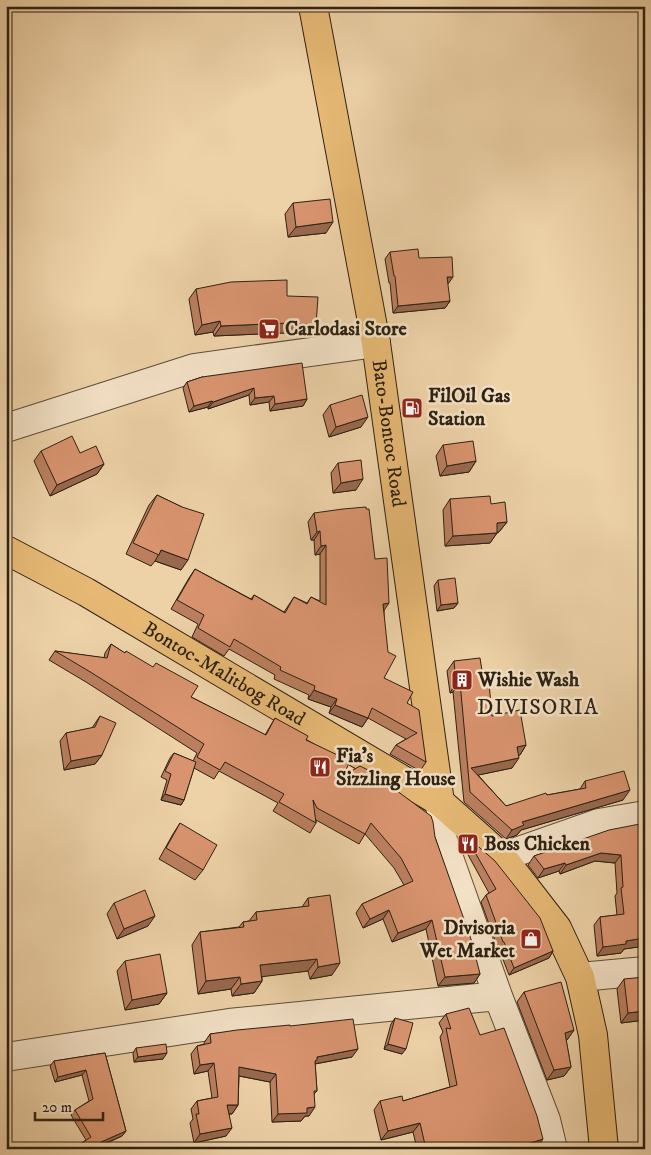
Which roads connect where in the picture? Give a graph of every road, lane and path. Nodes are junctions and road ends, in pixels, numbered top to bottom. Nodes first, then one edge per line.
1 (313, 6) edge
2 (376, 344) junction
3 (6, 428) edge
4 (6, 550) edge
5 (440, 802) junction
6 (645, 815) edge
7 (502, 857) junction
8 (645, 971) edge
9 (580, 977) junction
10 (498, 996) junction
11 (6, 1058) edge
12 (553, 1149) edge
13 (604, 1149) edge

1 - 2 main road, Bato-Bontoc Road
2 - 3 street
2 - 5 main road, Bato-Bontoc Road
4 - 5 main road, Bontoc-Malitbog Road
5 - 7 main road, Bontoc-Malitbog Road
5 - 10 street
6 - 7 street
7 - 9 main road, Bontoc-Malitbog Road
8 - 9 street
9 - 13 main road, Bontoc-Malitbog Road
10 - 11 street
10 - 12 street

